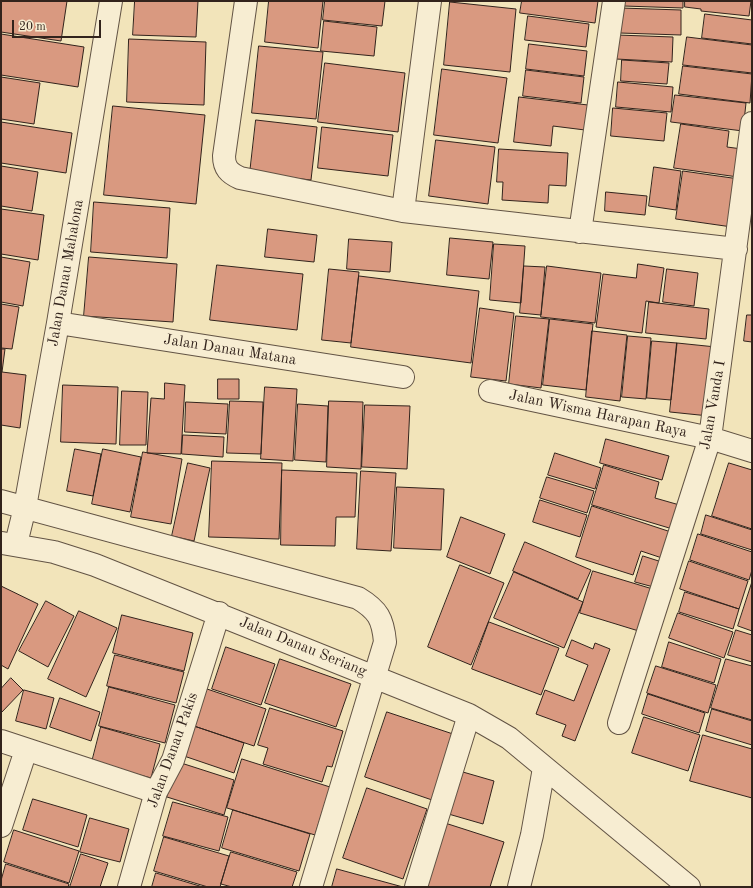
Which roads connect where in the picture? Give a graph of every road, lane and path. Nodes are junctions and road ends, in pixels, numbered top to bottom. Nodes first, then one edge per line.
1 (111, 1) edge
2 (246, 1) edge
3 (430, 1) edge
4 (614, 1) edge
5 (752, 123) edge
6 (402, 211) junction
7 (580, 232) junction
8 (736, 249) junction
9 (58, 323) junction
10 (403, 377) dead end
11 (490, 391) dead end
12 (710, 438) junction
13 (752, 451) edge
14 (1, 501) edge
15 (25, 507) junction
16 (8, 544) edge
17 (219, 613) junction
18 (375, 676) junction
19 (469, 715) junction
20 (619, 723) dead end
21 (1, 741) edge
22 (26, 750) junction
23 (544, 768) junction
24 (156, 792) junction
25 (1, 826) edge
26 (129, 887) edge
27 (311, 887) edge
28 (416, 887) edge
29 (519, 887) edge
30 (689, 887) edge

1 - 9 street, Jalan Danau Mahalona
2 - 6 street
3 - 6 street
4 - 7 street
5 - 8 street, Jalan Vanda I
6 - 7 street
7 - 8 street
8 - 12 street, Jalan Vanda I
9 - 10 street, Jalan Danau Matana
9 - 15 street, Jalan Danau Mahalona
11 - 12 street, Jalan Wisma Harapan Raya
12 - 13 street, Jalan Wisma Harapan Raya
12 - 20 street, Jalan Vanda I
14 - 15 street, Jalan Danau Seriang
15 - 16 street, Jalan Danau Mahalona
15 - 18 street, Jalan Danau Seriang
16 - 17 street, Jalan Danau Seriang
17 - 18 street, Jalan Danau Seriang
17 - 24 street, Jalan Danau Pakis
18 - 19 street
18 - 27 street
19 - 23 street
19 - 28 street
21 - 22 street
22 - 24 street
22 - 25 street
23 - 29 street
23 - 30 street
24 - 26 street, Jalan Danau Pakis

